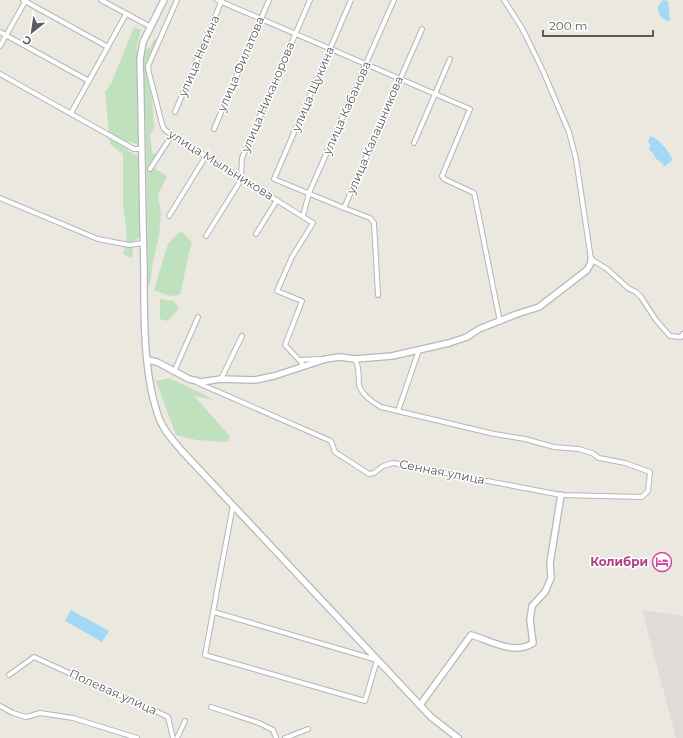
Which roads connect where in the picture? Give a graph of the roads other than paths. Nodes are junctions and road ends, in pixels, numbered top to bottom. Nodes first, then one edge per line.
1 (24, 0) edge
2 (101, 0) edge
3 (164, 0) edge
4 (177, 0) edge
5 (269, 0) edge
6 (310, 0) edge
7 (352, 0) edge
8 (394, 0) edge
9 (504, 0) edge
10 (220, 1) edge
11 (126, 14) junction
12 (260, 19) junction
13 (151, 26) junction
14 (422, 29) dead end
15 (0, 32) edge
16 (295, 34) junction
17 (6, 36) junction
18 (0, 46) edge
19 (108, 47) junction
20 (330, 49) junction
21 (450, 59) dead end
22 (366, 64) junction
23 (0, 74) edge
24 (400, 79) junction
25 (89, 81) junction
26 (435, 93) junction
27 (175, 112) dead end
28 (71, 113) junction
29 (214, 129) dead end
30 (172, 135) junction
31 (414, 143) dead end
32 (142, 149) junction
33 (206, 156) junction
34 (150, 169) dead end
35 (241, 178) junction
36 (274, 179) joint
37 (309, 194) junction
38 (0, 198) edge
39 (277, 200) junction
40 (344, 208) junction
41 (169, 216) dead end
42 (303, 216) junction
43 (256, 234) dead end
44 (206, 236) dead end
45 (143, 243) junction
46 (591, 259) junction
47 (378, 296) dead end
48 (198, 317) dead end
49 (500, 322) junction
50 (683, 334) edge
51 (242, 336) dead end
52 (419, 350) junction
53 (326, 359) junction
54 (355, 359) junction
55 (147, 360) junction
56 (299, 360) junction
57 (301, 367) junction
58 (174, 372) junction
59 (221, 379) junction
60 (195, 381) junction
61 (398, 411) junction
62 (561, 495) junction
63 (233, 504) junction
64 (214, 612) junction
65 (9, 675) dead end
66 (420, 705) junction
67 (0, 706) edge
68 (211, 707) dead end
69 (184, 721) dead end
70 (308, 729) dead end
71 (138, 738) edge
72 (173, 738) edge
73 (177, 738) edge
74 (276, 738) edge
75 (285, 738) edge
76 (458, 738) edge

1 - 17 street
1 - 19 street
2 - 11 street
3 - 13 street
4 - 30 street, улица Мыльникова
5 - 12 street, улица Филатова
6 - 16 street, улица Никанорова
7 - 20 street, улица Щукина
8 - 22 street, улица Кабанова
9 - 46 street
10 - 12 street
10 - 27 street, улица Негина
11 - 13 street
11 - 19 street
12 - 16 street
12 - 29 street, улица Филатова
13 - 32 street
14 - 24 street, улица Калашникова
15 - 17 street
16 - 20 street
16 - 35 street, улица Никанорова
17 - 18 street
17 - 25 street
19 - 25 street
20 - 22 street
20 - 36 street, улица Щукина
21 - 26 street
22 - 24 street
22 - 37 street, улица Кабанова
23 - 28 street
24 - 26 street
24 - 40 street, улица Калашникова
25 - 28 street
26 - 31 street
26 - 49 street
28 - 32 street
30 - 33 street, улица Мыльникова
30 - 34 street
32 - 45 street
33 - 35 street, улица Мыльникова
33 - 41 street
35 - 39 street, улица Мыльникова
35 - 44 street, улица Никанорова
36 - 37 street, улица Калашникова
37 - 40 street, улица Калашникова
37 - 42 street, улица Кабанова
38 - 45 street
39 - 42 street, улица Мыльникова
39 - 43 street
40 - 47 street
42 - 56 street, улица Мыльникова
45 - 55 street
46 - 49 street
46 - 50 street
48 - 58 street
49 - 52 street
51 - 59 street
52 - 54 street
52 - 61 street
53 - 54 street
53 - 56 street
53 - 57 street
54 - 61 street
55 - 58 street
55 - 63 street
56 - 57 street
57 - 59 street
58 - 60 street
59 - 60 street
60 - 62 street, Сенная улица
61 - 62 street, Сенная улица
62 - 66 street
63 - 64 street
63 - 66 street
64 - 64 street
65 - 72 street, Полевая улица
66 - 76 street
67 - 71 street
68 - 74 street
69 - 73 street
70 - 75 street

